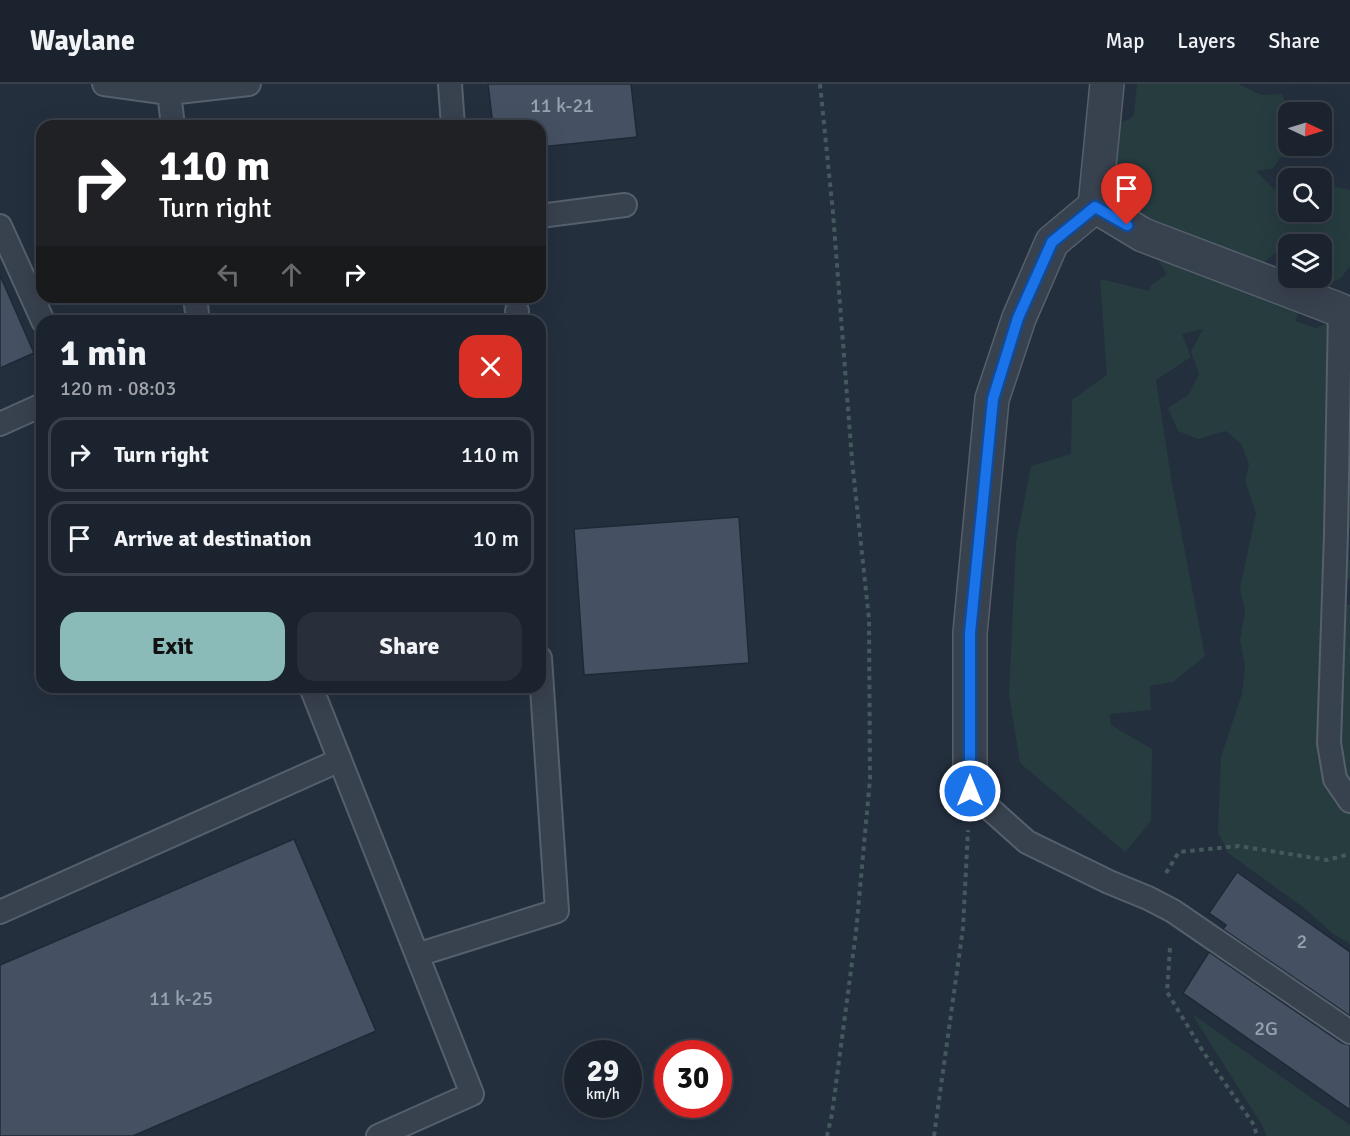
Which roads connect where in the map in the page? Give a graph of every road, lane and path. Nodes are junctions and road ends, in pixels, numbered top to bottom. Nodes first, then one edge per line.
1 (104, 84) edge
2 (249, 84) edge
3 (450, 84) edge
4 (820, 84) edge
5 (1107, 84) edge
6 (169, 89) edge
7 (172, 120) edge
8 (453, 120) edge
9 (625, 205) dead end
10 (1095, 207) junction
11 (546, 215) edge
12 (0, 226) edge
13 (1345, 311) edge
14 (40, 315) edge
15 (36, 408) edge
16 (0, 424) edge
17 (1343, 537) edge
18 (314, 693) edge
19 (542, 693) edge
20 (340, 760) junction
21 (970, 791) junction
22 (1350, 801) edge
23 (1350, 854) edge
24 (1148, 898) junction
25 (1173, 911) junction
26 (0, 912) edge
27 (417, 955) junction
28 (1350, 1032) edge
29 (378, 1136) edge
30 (827, 1136) edge
31 (934, 1136) edge
32 (1257, 1136) edge

1 - 6 lane
2 - 6 lane
3 - 8 lane
4 - 30 path
5 - 10 street
6 - 7 lane
9 - 11 lane
10 - 13 street
10 - 21 street
12 - 14 lane
13 - 17 lane
15 - 16 lane
17 - 22 lane
18 - 20 lane
19 - 27 lane
20 - 26 lane
20 - 27 lane
21 - 24 lane
21 - 31 path
23 - 24 path
24 - 25 lane
25 - 28 lane
25 - 32 path
27 - 29 lane

